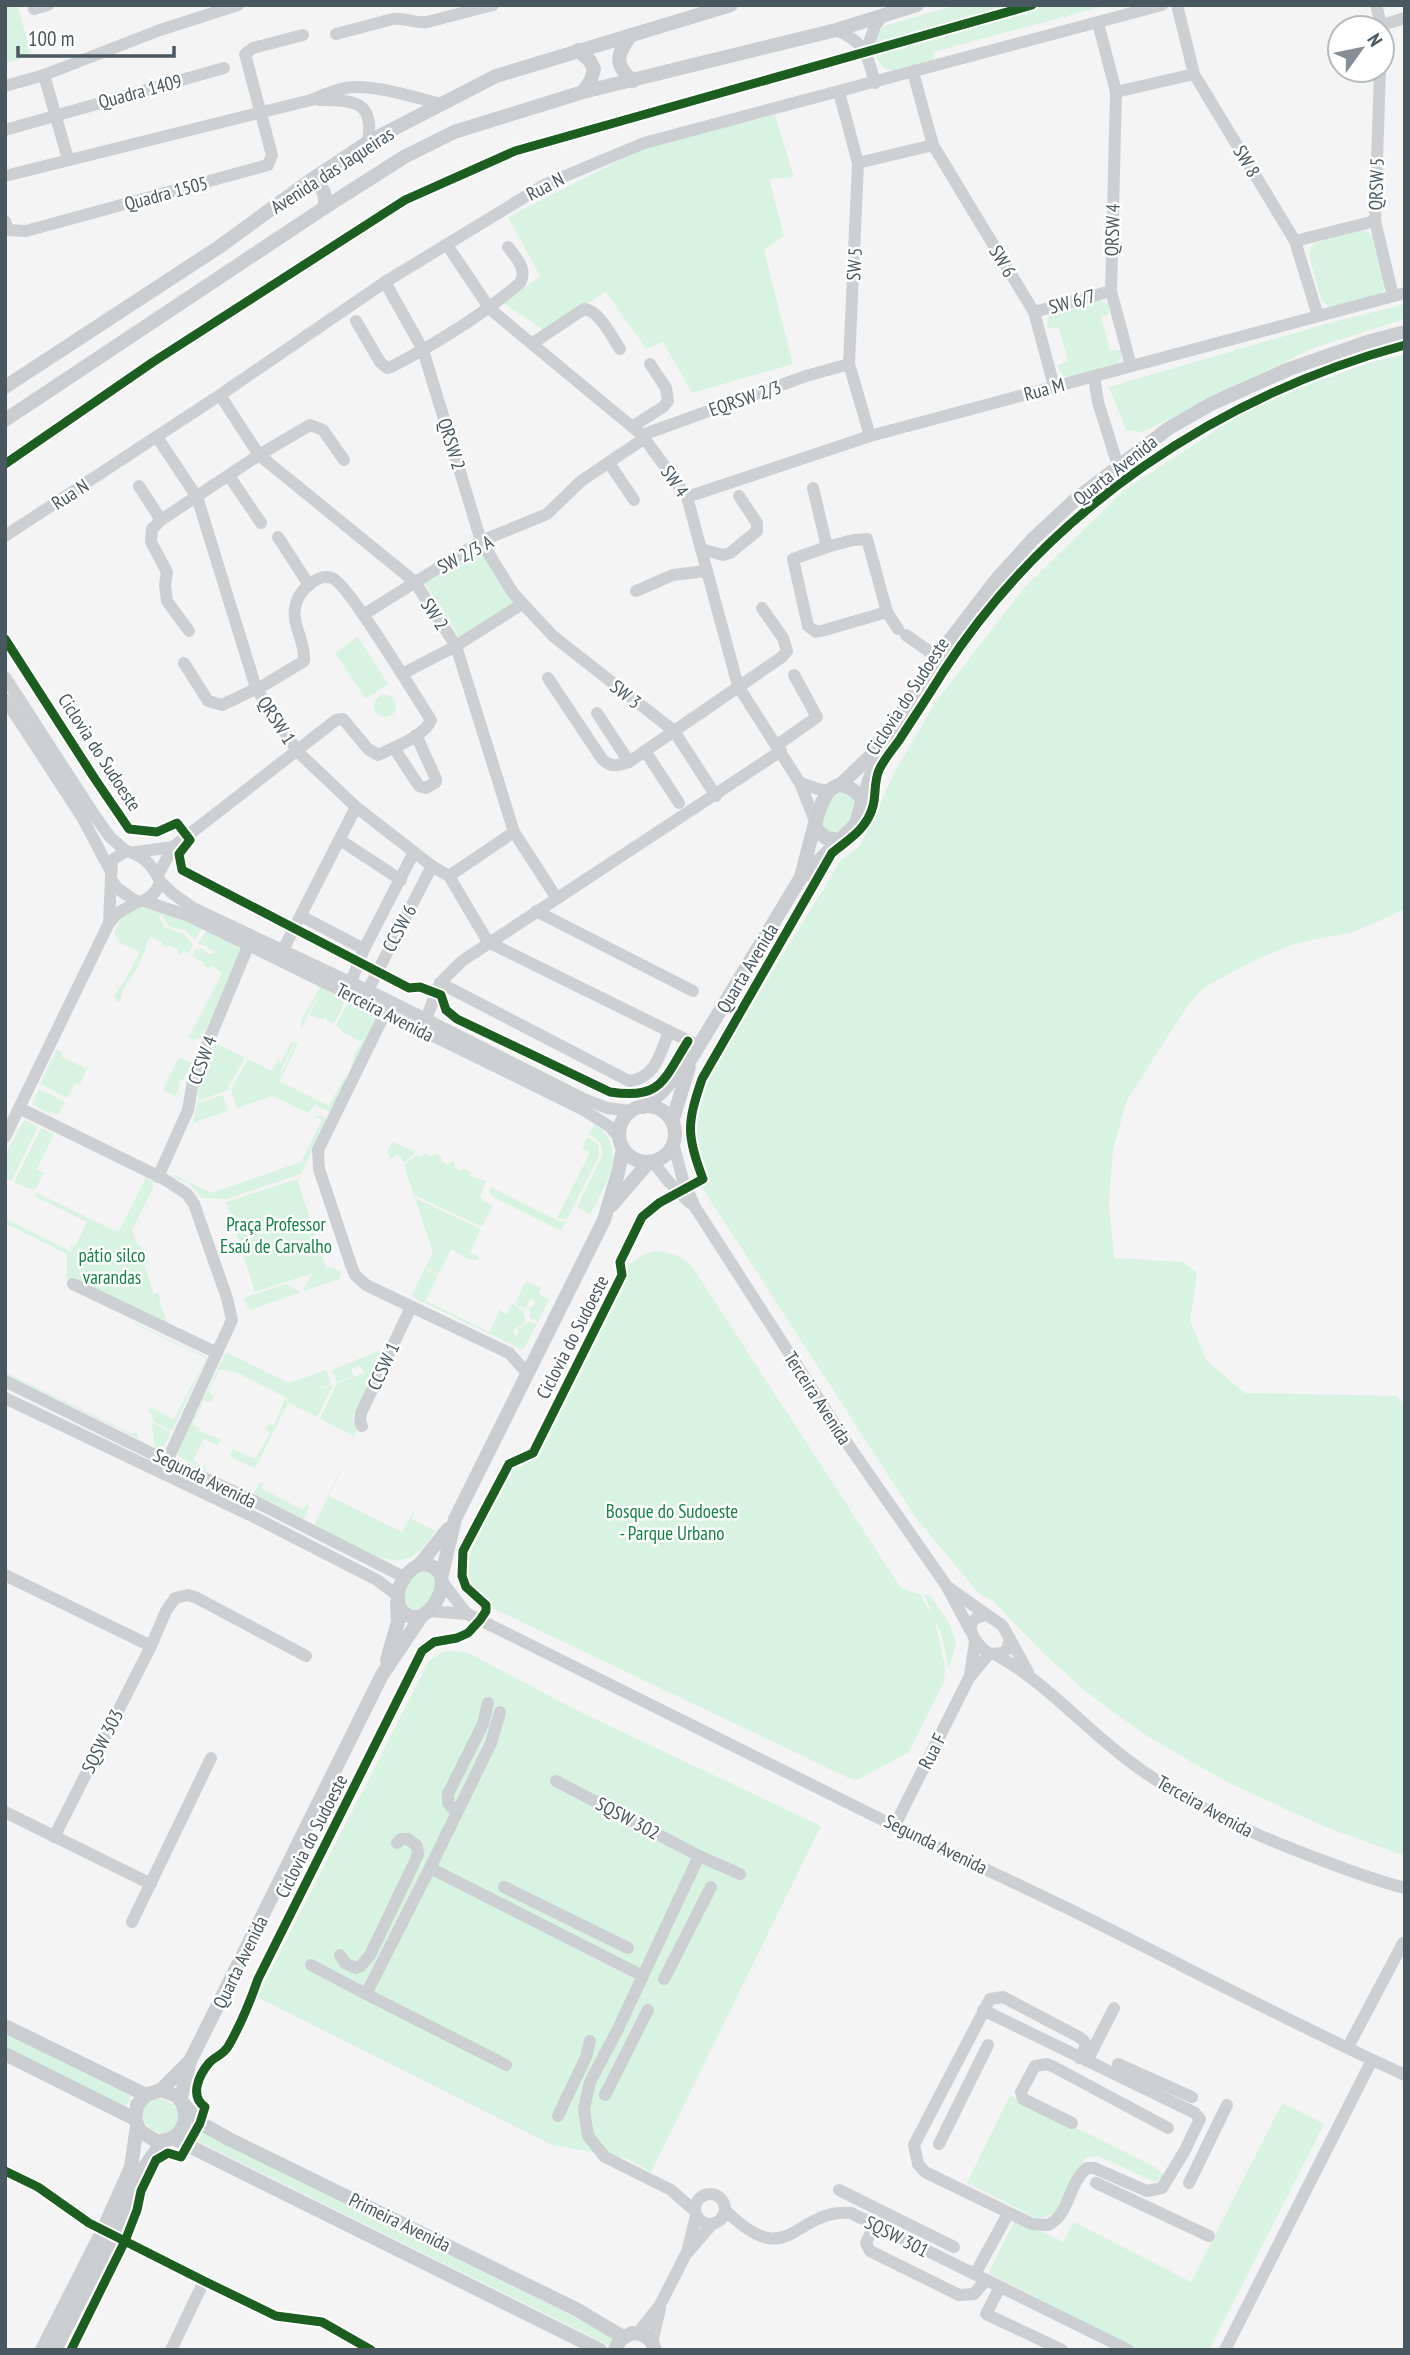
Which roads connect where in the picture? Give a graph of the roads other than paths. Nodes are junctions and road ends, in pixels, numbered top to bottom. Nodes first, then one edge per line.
1 (48, 5) edge
2 (494, 5) edge
3 (731, 5) edge
4 (917, 5) edge
5 (1162, 5) edge
6 (1177, 5) edge
7 (233, 6) edge
8 (34, 9) dead end
9 (882, 16) junction
10 (1098, 23) junction
11 (836, 30) junction
12 (335, 34) dead end
13 (303, 35) dead end
14 (631, 35) junction
15 (578, 50) junction
16 (866, 51) junction
17 (224, 68) dead end
18 (912, 72) junction
19 (1194, 74) junction
20 (44, 75) junction
21 (633, 81) junction
22 (875, 83) junction
23 (1380, 84) edge
24 (5, 86) edge
25 (583, 92) junction
26 (839, 92) junction
27 (1116, 92) junction
28 (311, 100) junction
29 (442, 104) junction
30 (260, 111) junction
31 (55, 114) junction
32 (5, 130) edge
33 (368, 142) junction
34 (933, 145) junction
35 (68, 159) junction
36 (858, 163) junction
37 (5, 176) edge
38 (311, 180) junction
39 (324, 208) junction
40 (1375, 220) junction
41 (6, 227) edge
42 (236, 236) junction
43 (1295, 241) junction
44 (447, 245) junction
45 (508, 247) dead end
46 (250, 258) junction
47 (385, 282) junction
48 (1111, 291) junction
49 (1399, 295) edge
50 (490, 309) junction
51 (1034, 312) junction
52 (1318, 316) junction
53 (356, 321) dead end
54 (1405, 332) edge
55 (533, 343) junction
56 (620, 349) dead end
57 (423, 350) junction
58 (650, 364) dead end
59 (849, 364) junction
60 (1131, 366) junction
61 (1094, 377) junction
62 (1054, 386) junction
63 (5, 387) edge
64 (220, 395) junction
65 (5, 420) edge
66 (640, 433) junction
67 (870, 436) junction
68 (157, 437) junction
69 (259, 455) junction
70 (344, 460) dead end
71 (609, 463) junction
72 (1118, 466) junction
73 (229, 476) junction
74 (139, 486) dead end
75 (813, 488) dead end
76 (739, 496) dead end
77 (197, 497) junction
78 (687, 497) junction
79 (634, 500) dead end
80 (161, 520) junction
81 (261, 523) dead end
82 (5, 536) edge
83 (278, 537) dead end
84 (481, 541) junction
85 (827, 547) junction
86 (701, 549) junction
87 (706, 571) junction
88 (415, 582) junction
89 (309, 585) junction
90 (636, 591) dead end
91 (522, 604) junction
92 (762, 608) dead end
93 (887, 612) junction
94 (363, 615) junction
95 (189, 631) dead end
96 (456, 646) junction
97 (937, 657) junction
98 (184, 663) dead end
99 (402, 674) junction
100 (794, 675) dead end
101 (5, 677) edge
102 (548, 678) dead end
103 (738, 686) junction
104 (256, 688) junction
105 (5, 699) edge
106 (597, 713) dead end
107 (674, 731) junction
108 (416, 735) junction
109 (880, 747) junction
110 (394, 748) junction
111 (779, 748) junction
112 (645, 751) junction
113 (298, 752) junction
114 (629, 762) junction
115 (800, 783) junction
116 (835, 788) junction
117 (716, 796) junction
118 (863, 799) junction
119 (679, 803) dead end
120 (356, 807) junction
121 (814, 824) junction
122 (514, 832) junction
123 (340, 840) junction
124 (840, 840) junction
125 (173, 847) junction
126 (131, 852) junction
127 (414, 852) junction
128 (432, 866) junction
129 (110, 874) junction
130 (449, 876) junction
131 (159, 878) junction
132 (800, 878) junction
133 (401, 880) junction
134 (556, 897) junction
135 (141, 901) junction
136 (536, 911) junction
137 (301, 916) junction
138 (109, 923) junction
139 (488, 942) junction
140 (249, 944) junction
141 (364, 948) junction
142 (283, 950) junction
143 (351, 982) junction
144 (440, 983) junction
145 (368, 990) junction
146 (693, 991) dead end
147 (386, 1011) junction
148 (426, 1019) junction
149 (669, 1031) junction
150 (696, 1051) junction
151 (19, 1108) junction
152 (637, 1109) junction
153 (671, 1122) junction
154 (5, 1137) edge
155 (621, 1142) junction
156 (673, 1143) junction
157 (651, 1162) junction
158 (158, 1177) junction
159 (695, 1207) junction
160 (607, 1212) junction
161 (73, 1284) dead end
162 (411, 1307) junction
163 (217, 1353) junction
164 (509, 1353) junction
165 (538, 1353) junction
166 (528, 1374) junction
167 (5, 1381) edge
168 (5, 1398) edge
169 (362, 1426) dead end
170 (167, 1461) junction
171 (455, 1519) junction
172 (420, 1564) junction
173 (5, 1575) edge
174 (404, 1577) junction
175 (442, 1578) junction
176 (946, 1585) junction
177 (398, 1599) junction
178 (424, 1614) junction
179 (467, 1614) junction
180 (987, 1615) junction
181 (972, 1635) junction
182 (1010, 1639) junction
183 (151, 1646) junction
184 (993, 1654) junction
185 (306, 1656) dead end
186 (382, 1675) junction
187 (969, 1678) junction
188 (1031, 1679) junction
189 (488, 1703) dead end
190 (500, 1712) dead end
191 (476, 1736) junction
192 (491, 1743) junction
193 (211, 1758) dead end
194 (556, 1781) dead end
195 (5, 1812) edge
196 (456, 1812) junction
197 (895, 1825) junction
198 (54, 1837) junction
199 (397, 1843) dead end
200 (699, 1856) junction
201 (430, 1868) junction
202 (740, 1874) dead end
203 (404, 1883) junction
204 (151, 1884) junction
205 (504, 1887) dead end
206 (711, 1887) dead end
207 (1405, 1888) edge
208 (418, 1890) junction
209 (397, 1899) junction
210 (530, 1900) junction
211 (411, 1903) junction
212 (521, 1913) junction
213 (667, 1921) junction
214 (132, 1922) dead end
215 (688, 1931) junction
216 (608, 1938) junction
217 (1403, 1943) dead end
218 (628, 1948) dead end
219 (340, 1955) dead end
220 (599, 1955) junction
221 (311, 1965) dead end
222 (643, 1976) junction
223 (664, 1979) dead end
224 (366, 1994) junction
225 (1114, 2008) dead end
226 (648, 2010) dead end
227 (982, 2010) junction
228 (5, 2026) edge
229 (618, 2029) junction
230 (633, 2039) junction
231 (590, 2041) dead end
232 (988, 2045) dead end
233 (1348, 2047) junction
234 (608, 2048) junction
235 (5, 2054) edge
236 (586, 2057) junction
237 (624, 2057) junction
238 (1083, 2060) junction
239 (1372, 2060) junction
240 (191, 2061) junction
241 (599, 2064) junction
242 (506, 2065) dead end
243 (1113, 2068) junction
244 (949, 2074) junction
245 (1405, 2075) edge
246 (583, 2079) junction
247 (1143, 2082) junction
248 (969, 2085) junction
249 (161, 2090) junction
250 (1100, 2092) junction
251 (146, 2095) junction
252 (605, 2095) dead end
253 (1192, 2097) dead end
254 (181, 2102) junction
255 (1227, 2105) dead end
256 (558, 2116) dead end
257 (136, 2122) junction
258 (1072, 2123) dead end
259 (1168, 2128) dead end
260 (168, 2140) junction
261 (939, 2144) dead end
262 (1184, 2152) junction
263 (1200, 2160) junction
264 (1096, 2183) dead end
265 (1189, 2183) dead end
266 (1125, 2189) junction
267 (671, 2190) junction
268 (839, 2190) dead end
269 (703, 2195) junction
270 (695, 2214) junction
271 (1009, 2214) junction
272 (719, 2219) junction
273 (874, 2226) junction
274 (914, 2228) junction
275 (1209, 2236) dead end
276 (909, 2242) junction
277 (954, 2247) dead end
278 (687, 2252) junction
279 (981, 2277) junction
280 (204, 2281) dead end
281 (1000, 2287) junction
282 (660, 2305) junction
283 (630, 2335) junction
284 (655, 2347) edge
285 (42, 2350) edge
286 (55, 2350) edge
287 (171, 2350) edge
288 (600, 2350) edge
289 (615, 2350) edge
290 (1062, 2350) edge
291 (1128, 2350) edge
292 (1225, 2350) edge

1 - 8 street
2 - 12 street
3 - 14 main road, Avenida das Jaqueiras
4 - 9 main road
5 - 10 street, Rua N
6 - 19 street, SW 8
7 - 20 street
9 - 11 main road
9 - 16 street
10 - 18 street, Rua N
10 - 27 street, QRSW 4
11 - 16 street
11 - 21 main road
13 - 30 street, Quadra 1505
14 - 15 main road, Avenida das Jaqueiras
14 - 21 main road
15 - 25 main road
15 - 29 main road, Avenida das Jaqueiras
16 - 22 street
17 - 31 street, Quadra 1409
18 - 22 street, Rua N
18 - 34 street, SW 6
19 - 27 street
19 - 43 street, SW 8
20 - 24 street
20 - 31 street
21 - 25 main road
22 - 26 street, Rua N
23 - 40 street, QRSW 5
25 - 39 main road, Avenida das Jaqueiras
26 - 36 street, SW 5
26 - 44 street, Rua N
27 - 48 street, QRSW 4
28 - 29 street
28 - 30 street
28 - 33 street
29 - 33 main road, Avenida das Jaqueiras
30 - 35 street
30 - 41 street, Quadra 1505
31 - 32 street, Quadra 1409
31 - 35 street
33 - 38 main road, Avenida das Jaqueiras
34 - 36 street
34 - 51 street, SW 6
35 - 37 street
36 - 59 street, SW 5
38 - 39 main road
38 - 42 main road, Avenida das Jaqueiras
39 - 46 main road, Avenida das Jaqueiras
40 - 43 street
40 - 49 street, QRSW 5
42 - 46 main road
42 - 63 main road, Avenida das Jaqueiras
43 - 52 street, SW 8
44 - 47 street, Rua N
44 - 50 street, SW 4
45 - 50 street
46 - 65 main road, Avenida das Jaqueiras
47 - 57 street, QRSW 2
47 - 64 street, Rua N
48 - 51 street, SW 6/7
48 - 60 street, QRSW 4
49 - 52 street, Rua M
50 - 55 street, SW 4
50 - 57 street
51 - 62 street, SW 6
52 - 60 street, Rua M
53 - 57 street
54 - 72 main road, Quarta Avenida
55 - 56 street
55 - 66 street, SW 4
57 - 84 street, QRSW 2
58 - 66 street
59 - 66 street, EQRSW 2/3
59 - 67 street, SW 5
60 - 61 street, Rua M
61 - 62 street, Rua M
61 - 72 street
62 - 67 street, Rua M
64 - 68 street, Rua N
64 - 69 street, SW 2
66 - 71 street, SW 2/3 A
66 - 78 street, SW 4
67 - 78 street, Rua M
68 - 77 street, QRSW 1
68 - 82 street, Rua N
69 - 70 street
69 - 73 street
69 - 88 street, SW 2
71 - 79 street
71 - 84 street, SW 2/3 A
72 - 97 main road, Quarta Avenida
73 - 77 street
73 - 81 street
74 - 80 street
75 - 85 street
76 - 86 street
77 - 80 street
77 - 104 street, QRSW 1
78 - 86 street, SW 4
80 - 95 street
83 - 89 street
84 - 88 street, SW 2/3 A
84 - 91 street, QRSW 2
85 - 93 street
85 - 93 street
86 - 87 street, SW 4
87 - 90 street
87 - 103 street, SW 4
88 - 94 street, SW 2/3 A
88 - 96 street, SW 2
89 - 94 street
89 - 104 street
91 - 96 street
91 - 107 street, SW 3
92 - 103 street
93 - 97 street
94 - 99 street
96 - 99 street
96 - 122 street, SW 2
97 - 109 main road, Quarta Avenida
98 - 104 street
99 - 108 street
100 - 111 street
101 - 126 street
102 - 114 street
103 - 107 street
103 - 111 street, SW 4
104 - 113 street, QRSW 1
105 - 129 street
106 - 114 street
107 - 112 street
107 - 117 street, SW 3
108 - 110 street
108 - 110 street
109 - 116 main road, Quarta Avenida
109 - 118 main road, Quarta Avenida
110 - 113 street
111 - 115 street, SW 4
111 - 117 street
112 - 114 street
112 - 119 street
113 - 120 street, QRSW 1
113 - 125 street
115 - 116 street
115 - 121 street, SW 4
116 - 118 main road
116 - 121 main road
117 - 134 street
118 - 124 main road
120 - 123 street
120 - 127 street, QRSW 1
121 - 124 main road
121 - 132 main road, Quarta Avenida
122 - 130 street
122 - 134 street, SW 2
123 - 133 street, CCSW 6
123 - 137 street
124 - 132 main road, Quarta Avenida
125 - 126 street
125 - 131 street
126 - 129 street
126 - 131 street
127 - 128 street, QRSW 1
127 - 133 street, CCSW 6
128 - 130 street, QRSW 1
128 - 145 street, CCSW 6
129 - 135 street
129 - 138 street
130 - 139 street, QRSW 1
131 - 135 street
131 - 142 street, Terceira Avenida
132 - 150 main road, Quarta Avenida
133 - 141 street, CCSW 6
134 - 136 street
135 - 138 street
135 - 140 street, Terceira Avenida
136 - 139 street
136 - 146 street
137 - 141 street
137 - 142 street
138 - 151 street
139 - 144 street
139 - 149 street
140 - 147 street, Terceira Avenida
140 - 158 street, CCSW 4
141 - 143 street, CCSW 6
142 - 143 street, Terceira Avenida
143 - 145 street, Terceira Avenida
144 - 148 street
144 - 149 street
145 - 148 street, Terceira Avenida
147 - 155 street, Terceira Avenida
147 - 162 street
148 - 152 street, Terceira Avenida
149 - 150 street
150 - 152 main road, Quarta Avenida
150 - 153 main road, Quarta Avenida
151 - 154 street
151 - 158 street
152 - 153 main road
152 - 155 main road
153 - 156 main road
155 - 157 main road
155 - 160 main road
156 - 157 main road
156 - 159 street
157 - 159 street
157 - 160 main road
158 - 163 street
159 - 176 street, Terceira Avenida
160 - 165 main road
161 - 163 street
162 - 164 street
162 - 169 street, CCSW 1
163 - 170 street
164 - 165 street
164 - 166 street
165 - 166 main road
166 - 171 main road
167 - 170 street, Segunda Avenida
168 - 177 street, Segunda Avenida
170 - 174 street, Segunda Avenida
171 - 172 main road
171 - 175 main road
172 - 174 main road
172 - 175 main road
173 - 183 street
174 - 177 main road
175 - 178 main road
175 - 179 street, Segunda Avenida
176 - 180 street, Terceira Avenida
176 - 181 street, Terceira Avenida
177 - 178 main road
177 - 186 main road, Quarta Avenida
178 - 179 street, Segunda Avenida
178 - 186 main road, Quarta Avenida
179 - 197 street, Segunda Avenida
180 - 181 street
180 - 182 street
181 - 184 street
181 - 187 street, Rua F
182 - 184 street
182 - 188 street, Terceira Avenida
183 - 185 street, SQSW 303
183 - 198 street, SQSW 303
184 - 187 street, Rua F
184 - 188 street, Terceira Avenida
186 - 240 main road, Quarta Avenida
187 - 197 street, Rua F
188 - 207 street, Terceira Avenida
189 - 191 street
190 - 192 street
191 - 192 street
191 - 196 street
192 - 196 street
193 - 204 street
194 - 200 street, SQSW 302
195 - 198 street
196 - 201 street
197 - 233 street, Segunda Avenida
198 - 204 street
199 - 203 street
200 - 202 street, SQSW 302
200 - 213 street
201 - 208 street
201 - 212 street
203 - 208 street
203 - 209 street
204 - 214 street
205 - 210 street
206 - 215 street
208 - 211 street
209 - 211 street
209 - 219 street
210 - 212 street
210 - 216 street
211 - 224 street
212 - 220 street
213 - 215 street
213 - 222 street
215 - 223 street
216 - 218 street
216 - 220 street
217 - 233 street
220 - 222 street
221 - 224 street
222 - 229 street
224 - 242 street
225 - 238 street
226 - 230 street
227 - 238 street
227 - 238 street
227 - 244 street
228 - 251 main road
229 - 230 street
229 - 234 street
230 - 237 street
231 - 236 street
232 - 248 street
233 - 239 street, Segunda Avenida
234 - 237 street
234 - 241 street
235 - 257 main road
236 - 241 street
236 - 246 street
237 - 252 street
238 - 243 street
239 - 245 street, Segunda Avenida
239 - 292 street
240 - 249 main road, Quarta Avenida
240 - 254 main road, Quarta Avenida
241 - 246 street
243 - 247 street
243 - 250 street
244 - 248 street
244 - 271 street
246 - 256 street
246 - 267 street
247 - 253 street
247 - 262 street
248 - 261 street
249 - 251 main road
249 - 254 main road
250 - 258 street
250 - 259 street
251 - 257 main road
254 - 260 main road
254 - 283 main road, Primeira Avenida
255 - 263 street
257 - 260 main road
257 - 285 main road
260 - 286 main road
260 - 288 main road, Primeira Avenida
262 - 263 street
262 - 266 street
263 - 265 street
264 - 266 street
266 - 271 street
266 - 275 street
267 - 269 street
267 - 270 street
268 - 274 street
269 - 270 street
269 - 272 street
270 - 272 street
270 - 278 street
271 - 279 street
272 - 273 street, SQSW 301
272 - 278 street
273 - 276 street, SQSW 301
273 - 279 street
274 - 276 street
274 - 277 street
276 - 279 street, SQSW 301
278 - 282 street
279 - 281 street, SQSW 301
280 - 287 street
281 - 290 street
281 - 291 street, SQSW 301
282 - 283 street
282 - 284 street
283 - 284 main road, Primeira Avenida
283 - 289 main road

